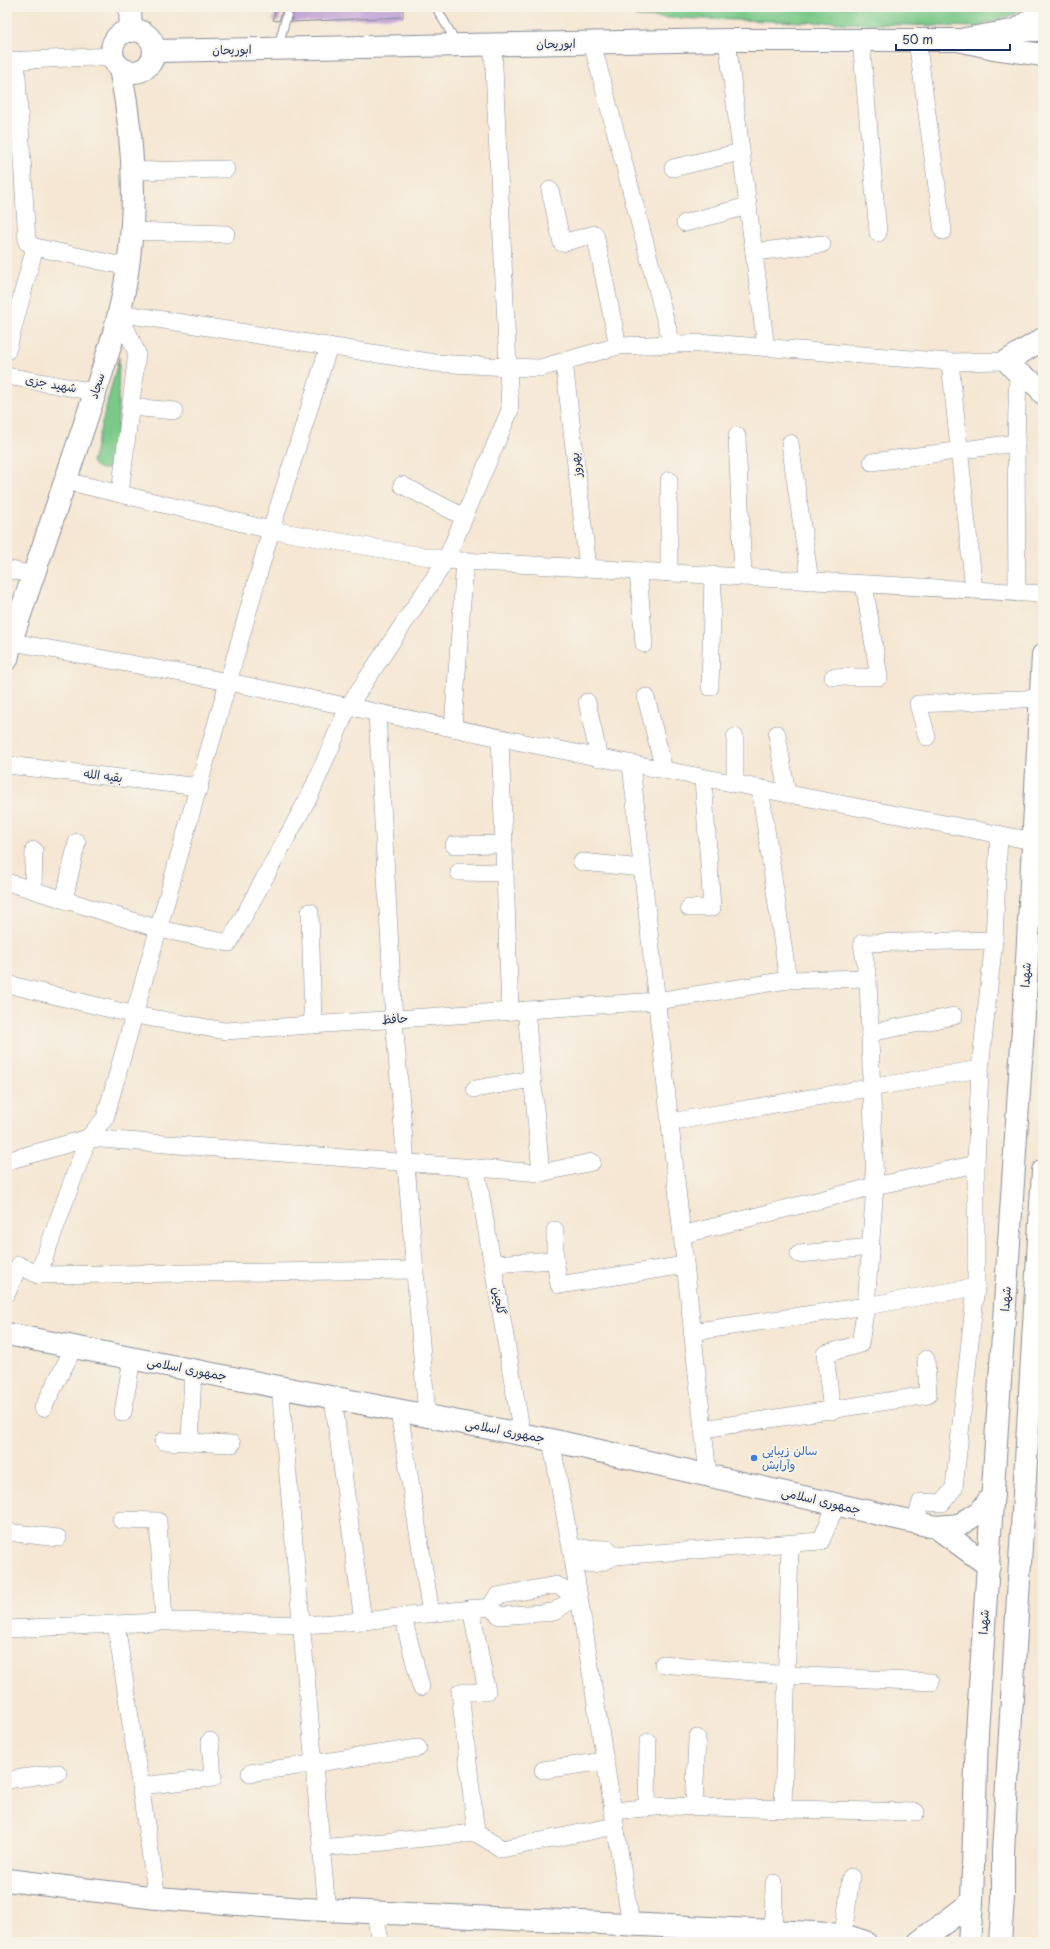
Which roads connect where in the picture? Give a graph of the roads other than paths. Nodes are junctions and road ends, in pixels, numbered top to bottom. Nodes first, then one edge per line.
1 (130, 7) edge
2 (289, 7) edge
3 (303, 7) edge
4 (436, 7) edge
5 (1043, 11) edge
6 (1017, 30) junction
7 (1043, 30) edge
8 (131, 31) junction
9 (727, 40) junction
10 (861, 40) junction
11 (917, 40) junction
12 (958, 40) junction
13 (592, 43) junction
14 (459, 46) junction
15 (493, 46) junction
16 (277, 49) junction
17 (154, 51) junction
18 (1013, 51) junction
19 (1043, 55) edge
20 (12, 60) edge
21 (124, 65) junction
22 (1043, 67) edge
23 (742, 152) junction
24 (673, 168) dead end
25 (226, 169) dead end
26 (133, 171) junction
27 (550, 190) dead end
28 (748, 206) junction
29 (685, 223) dead end
30 (131, 231) junction
31 (943, 231) dead end
32 (878, 233) dead end
33 (226, 234) dead end
34 (822, 244) dead end
35 (35, 247) junction
36 (754, 252) junction
37 (128, 266) junction
38 (119, 313) junction
39 (1043, 339) edge
40 (672, 344) junction
41 (329, 346) junction
42 (618, 346) junction
43 (766, 348) junction
44 (7, 351) edge
45 (564, 362) junction
46 (950, 362) junction
47 (507, 367) junction
48 (1012, 367) junction
49 (7, 376) edge
50 (95, 392) junction
51 (1043, 393) edge
52 (131, 407) junction
53 (175, 411) dead end
54 (738, 436) dead end
55 (790, 442) dead end
56 (1016, 443) junction
57 (959, 449) junction
58 (872, 462) dead end
59 (669, 480) dead end
60 (66, 481) junction
61 (402, 485) dead end
62 (120, 494) junction
63 (464, 517) junction
64 (271, 530) junction
65 (446, 560) junction
66 (465, 561) junction
67 (588, 568) junction
68 (7, 569) edge
69 (638, 571) junction
70 (669, 573) junction
71 (33, 575) junction
72 (713, 575) junction
73 (743, 577) junction
74 (810, 581) junction
75 (864, 584) junction
76 (974, 590) junction
77 (1017, 593) junction
78 (1043, 594) edge
79 (644, 644) dead end
80 (8, 647) edge
81 (1043, 655) edge
82 (833, 678) dead end
83 (229, 682) junction
84 (710, 688) dead end
85 (646, 697) dead end
86 (1041, 698) junction
87 (587, 702) dead end
88 (348, 707) junction
89 (377, 713) junction
90 (453, 728) junction
91 (777, 734) dead end
92 (735, 737) dead end
93 (927, 737) dead end
94 (500, 738) junction
95 (599, 758) junction
96 (631, 764) junction
97 (7, 765) edge
98 (664, 770) junction
99 (703, 778) junction
100 (736, 784) junction
101 (200, 787) junction
102 (760, 788) junction
103 (787, 794) junction
104 (999, 834) junction
105 (1033, 841) junction
106 (77, 842) dead end
107 (504, 844) junction
108 (454, 845) dead end
109 (34, 850) dead end
110 (582, 862) dead end
111 (642, 868) junction
112 (459, 872) dead end
113 (505, 873) junction
114 (7, 882) edge
115 (33, 890) junction
116 (64, 900) junction
117 (689, 908) dead end
118 (310, 912) dead end
119 (159, 929) junction
120 (994, 940) junction
121 (868, 978) junction
122 (788, 980) junction
123 (7, 984) edge
124 (657, 1001) junction
125 (518, 1011) junction
126 (134, 1015) junction
127 (954, 1016) dead end
128 (394, 1020) junction
129 (313, 1025) junction
130 (870, 1033) junction
131 (980, 1069) junction
132 (532, 1079) junction
133 (872, 1087) junction
134 (475, 1089) dead end
135 (670, 1122) junction
136 (88, 1138) junction
137 (7, 1161) edge
138 (406, 1162) junction
139 (592, 1162) dead end
140 (1014, 1162) junction
141 (1043, 1163) edge
142 (976, 1164) junction
143 (476, 1168) junction
144 (1043, 1171) edge
145 (541, 1173) junction
146 (875, 1186) junction
147 (555, 1230) dead end
148 (682, 1235) junction
149 (871, 1247) junction
150 (799, 1254) dead end
151 (555, 1260) junction
152 (493, 1264) junction
153 (685, 1265) junction
154 (414, 1270) junction
155 (38, 1275) junction
156 (976, 1287) junction
157 (7, 1293) edge
158 (866, 1306) junction
159 (692, 1332) junction
160 (7, 1334) edge
161 (74, 1347) junction
162 (132, 1358) junction
163 (926, 1359) dead end
164 (193, 1370) junction
165 (280, 1387) junction
166 (333, 1398) junction
167 (43, 1408) dead end
168 (399, 1411) junction
169 (832, 1411) junction
170 (123, 1413) dead end
171 (427, 1416) junction
172 (703, 1429) junction
173 (522, 1435) junction
174 (551, 1440) junction
175 (163, 1441) dead end
176 (190, 1442) junction
177 (232, 1444) dead end
178 (708, 1475) junction
179 (993, 1495) junction
180 (836, 1504) junction
181 (121, 1520) dead end
182 (926, 1525) junction
183 (7, 1532) edge
184 (58, 1538) dead end
185 (790, 1544) junction
186 (573, 1559) junction
187 (987, 1571) junction
188 (578, 1595) junction
189 (490, 1607) junction
190 (471, 1608) junction
191 (431, 1614) junction
192 (403, 1617) junction
193 (363, 1621) junction
194 (164, 1622) junction
195 (116, 1624) junction
196 (302, 1625) junction
197 (7, 1629) edge
198 (663, 1664) dead end
199 (787, 1675) junction
200 (931, 1682) dead end
201 (421, 1687) dead end
202 (1012, 1718) junction
203 (977, 1733) junction
204 (697, 1738) dead end
205 (210, 1741) dead end
206 (648, 1742) dead end
207 (418, 1748) dead end
208 (605, 1761) junction
209 (315, 1764) junction
210 (543, 1770) dead end
211 (58, 1773) dead end
212 (250, 1773) dead end
213 (7, 1780) edge
214 (140, 1786) junction
215 (694, 1806) junction
216 (647, 1808) junction
217 (783, 1808) junction
218 (916, 1812) dead end
219 (614, 1818) junction
220 (476, 1832) junction
221 (322, 1848) junction
222 (1003, 1852) junction
223 (851, 1877) dead end
224 (7, 1880) edge
225 (774, 1883) dead end
226 (157, 1898) junction
227 (972, 1902) junction
228 (327, 1910) junction
229 (375, 1912) junction
230 (631, 1925) junction
231 (773, 1932) junction
232 (843, 1936) junction
233 (380, 1942) edge
234 (865, 1942) edge
235 (919, 1942) edge
236 (969, 1942) edge
237 (1000, 1942) edge

1 - 8 street
2 - 3 lane
2 - 16 lane
4 - 14 lane
5 - 6 street
6 - 7 street
6 - 12 street
8 - 17 street
8 - 21 street
9 - 10 street, ابوریحان
9 - 13 street, ابوریحان
9 - 23 street
10 - 11 street, ابوریحان
10 - 32 street
11 - 12 street, ابوریحان
11 - 31 street
12 - 18 street
13 - 15 street, ابوریحان
13 - 40 street
14 - 15 street, ابوریحان
14 - 16 street, ابوریحان
15 - 47 street
16 - 17 street, ابوریحان
17 - 21 street
18 - 19 street
18 - 22 street
20 - 21 street
20 - 35 street
21 - 26 street, سجاد
23 - 24 street
23 - 28 street
25 - 26 street
26 - 30 street, سجاد
27 - 42 street
28 - 29 street
28 - 36 street
30 - 33 street
30 - 37 street, سجاد
34 - 36 street
35 - 37 street
35 - 44 street
36 - 43 street
37 - 38 street, سجاد
38 - 41 street
38 - 50 street, سجاد
38 - 52 street
39 - 48 street
40 - 42 street
40 - 43 street
41 - 47 street
41 - 64 street
42 - 45 street
43 - 46 street
45 - 47 street
45 - 67 street, بهروز
46 - 48 street
46 - 57 street
47 - 63 street
48 - 51 street
48 - 56 street
49 - 50 street, شهید جزی
50 - 60 street, سجاد
52 - 53 street
52 - 62 street
54 - 73 street
55 - 74 street
56 - 57 street
56 - 77 street
57 - 58 street
57 - 76 street
59 - 70 street
60 - 62 street
60 - 71 street, سجاد
61 - 63 street
62 - 64 street
63 - 65 street
64 - 65 street
64 - 83 street
65 - 66 street
65 - 88 street
66 - 67 street
66 - 90 street
67 - 69 street
68 - 71 street
69 - 70 street
69 - 79 street
70 - 72 street
71 - 80 street, سجاد
72 - 73 street
72 - 84 street
73 - 74 street
74 - 75 street
75 - 76 street
75 - 82 street
76 - 77 street
77 - 78 street
80 - 83 street
81 - 86 street, شهدا
83 - 88 street
83 - 101 street
85 - 98 street
86 - 93 street
86 - 105 street, شهدا
87 - 95 street
88 - 89 street
88 - 119 street
89 - 90 street
89 - 128 street
90 - 94 street
91 - 103 street
92 - 100 street
94 - 95 street
94 - 107 street
95 - 96 street
96 - 98 street
96 - 111 street
97 - 101 street, بقیه الله
98 - 99 street
99 - 100 street
99 - 117 street
100 - 102 street
101 - 119 street
102 - 103 street
102 - 122 street
103 - 104 street
104 - 105 street
104 - 120 street
105 - 140 street, شهدا
106 - 116 street
107 - 108 street
107 - 113 street
109 - 115 street
110 - 111 street
111 - 124 street
112 - 113 street
113 - 125 street
114 - 115 street
115 - 116 street
116 - 119 street
118 - 129 street
119 - 126 street
120 - 121 street
120 - 131 street
121 - 122 street, حافظ
121 - 130 street
122 - 124 street, حافظ
123 - 126 street, حافظ
124 - 125 street, حافظ
124 - 135 street
125 - 128 street, حافظ
125 - 132 street
126 - 129 street, حافظ
126 - 136 street
127 - 130 street
128 - 129 street, حافظ
128 - 138 street
130 - 133 street
131 - 133 street
131 - 142 street
132 - 134 street
132 - 145 street
133 - 135 street
133 - 146 street
135 - 148 street
136 - 137 street
136 - 138 street
136 - 155 street
138 - 143 street
138 - 154 street
139 - 145 street
140 - 141 street
140 - 179 street, شهدا
142 - 146 street
142 - 156 street
143 - 145 street
143 - 152 street, گلچین
144 - 202 street
146 - 148 street
146 - 149 street
147 - 151 street
148 - 153 street
149 - 150 street
149 - 158 street
151 - 152 street
151 - 153 street
152 - 173 street, گلچین
153 - 159 street
154 - 155 street
154 - 171 street
155 - 157 street
156 - 158 street
156 - 182 street
158 - 159 street
158 - 169 street
159 - 172 street
160 - 161 street, جمهوری اسلامی
161 - 162 street, جمهوری اسلامی
161 - 167 street
162 - 164 street, جمهوری اسلامی
162 - 170 street
163 - 169 street
164 - 165 street, جمهوری اسلامی
164 - 176 street
165 - 166 street, جمهوری اسلامی
165 - 196 street
166 - 168 street, جمهوری اسلامی
166 - 193 street
168 - 171 street, جمهوری اسلامی
168 - 191 street
169 - 172 street
171 - 173 street, جمهوری اسلامی
172 - 178 street
173 - 174 street, جمهوری اسلامی
174 - 178 street, جمهوری اسلامی
174 - 186 street
175 - 176 street
176 - 177 street
178 - 180 street, جمهوری اسلامی
179 - 182 street
179 - 187 street, شهدا
180 - 182 street, جمهوری اسلامی
180 - 185 street
181 - 194 street
182 - 187 street, جمهوری اسلامی
183 - 184 street
185 - 186 street
185 - 199 street
186 - 188 street
187 - 202 street
187 - 203 street, شهدا
188 - 189 street
188 - 189 street
188 - 208 street
189 - 190 street
190 - 191 street
190 - 220 street
191 - 192 street
192 - 193 street
192 - 201 street
193 - 196 street
194 - 195 street
194 - 196 street
195 - 197 street
195 - 214 street
196 - 209 street
198 - 199 street
199 - 200 street
199 - 217 street
202 - 222 street
203 - 222 street
203 - 227 street, شهدا
204 - 215 street
205 - 214 street
206 - 216 street
207 - 209 street
208 - 210 street
208 - 219 street
209 - 212 street
209 - 221 street
211 - 213 street
214 - 226 street
215 - 216 street
215 - 217 street
216 - 219 street
217 - 218 street
219 - 220 street
219 - 230 street
220 - 221 street
221 - 228 street
222 - 237 street
223 - 232 street
224 - 226 street
225 - 231 street
226 - 228 street
227 - 235 street
227 - 236 street, شهدا
228 - 229 street
229 - 230 street
229 - 233 street
230 - 231 street
231 - 232 street
232 - 234 street

